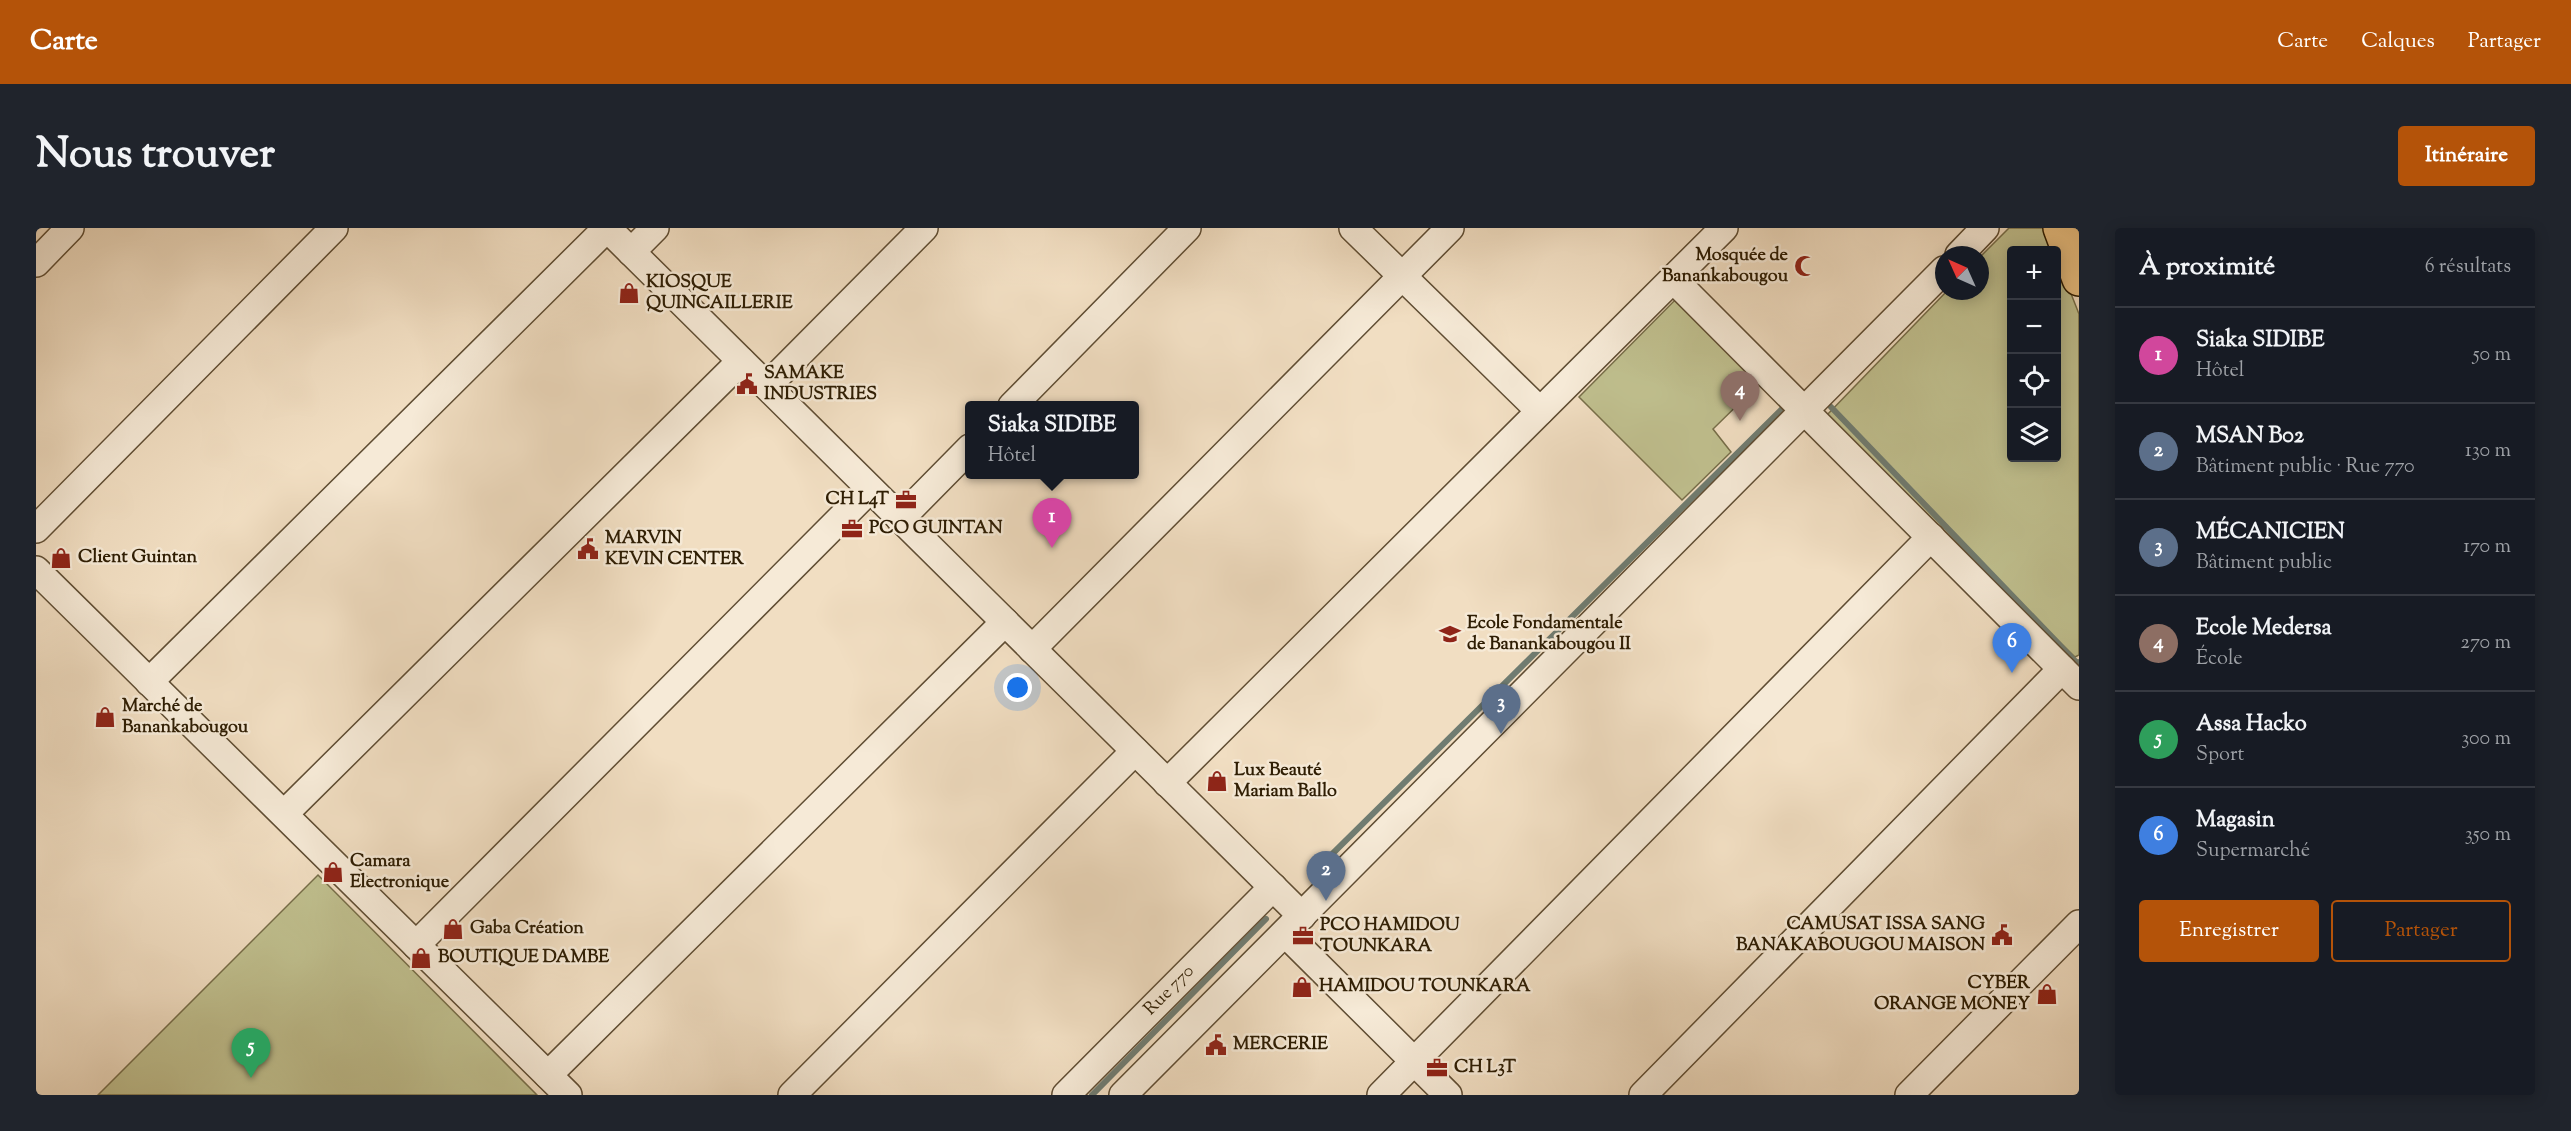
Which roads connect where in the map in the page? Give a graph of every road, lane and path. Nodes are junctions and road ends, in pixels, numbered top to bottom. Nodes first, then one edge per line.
1 (70, 228) edge
2 (334, 228) edge
3 (607, 228) edge
4 (655, 228) edge
5 (924, 228) edge
6 (1187, 228) edge
7 (1353, 228) edge
8 (1450, 228) edge
9 (1724, 228) edge
10 (1985, 228) edge
11 (2060, 228) edge
12 (1968, 246) edge
13 (631, 252) junction
14 (36, 263) edge
15 (1402, 276) junction
16 (1673, 279) junction
17 (1935, 279) edge
18 (2079, 279) edge
19 (741, 361) junction
20 (767, 386) junction
21 (1016, 401) edge
22 (1805, 410) junction
23 (1540, 411) junction
24 (965, 452) edge
25 (870, 489) junction
26 (900, 519) junction
27 (36, 529) edge
28 (1931, 537) junction
29 (36, 570) edge
30 (1005, 622) junction
31 (1032, 649) junction
32 (2071, 678) edge
33 (149, 682) junction
34 (1135, 751) junction
35 (1167, 783) junction
36 (284, 814) junction
37 (1273, 887) junction
38 (1293, 924) junction
39 (2079, 924) edge
40 (416, 945) junction
41 (1415, 1062) junction
42 (548, 1075) junction
43 (568, 1095) edge
44 (792, 1095) edge
45 (1066, 1095) edge
46 (1123, 1095) edge
47 (1382, 1095) edge
48 (1448, 1095) edge
49 (1643, 1095) edge
50 (1909, 1095) edge

1 - 14 street
2 - 27 street
3 - 13 street
3 - 33 street
4 - 13 street
5 - 20 street
6 - 21 street
7 - 15 street
8 - 15 street
9 - 16 street
10 - 12 street
11 - 18 highway
13 - 19 street
15 - 23 street
15 - 31 street
16 - 22 street
16 - 23 street
17 - 22 street
19 - 20 street
19 - 36 street
20 - 25 street
22 - 28 street
22 - 38 street
23 - 35 street
24 - 26 street
25 - 26 street
25 - 40 street
26 - 30 street
28 - 32 street
28 - 41 street
29 - 33 street
30 - 31 street
30 - 42 street
31 - 34 street
32 - 49 street
33 - 36 street
34 - 35 street
34 - 44 street
35 - 37 street
36 - 40 street
37 - 38 street
37 - 45 street, Rue 770
38 - 41 street
38 - 46 street
39 - 50 street
40 - 42 street
41 - 47 street
41 - 48 street
42 - 43 street

